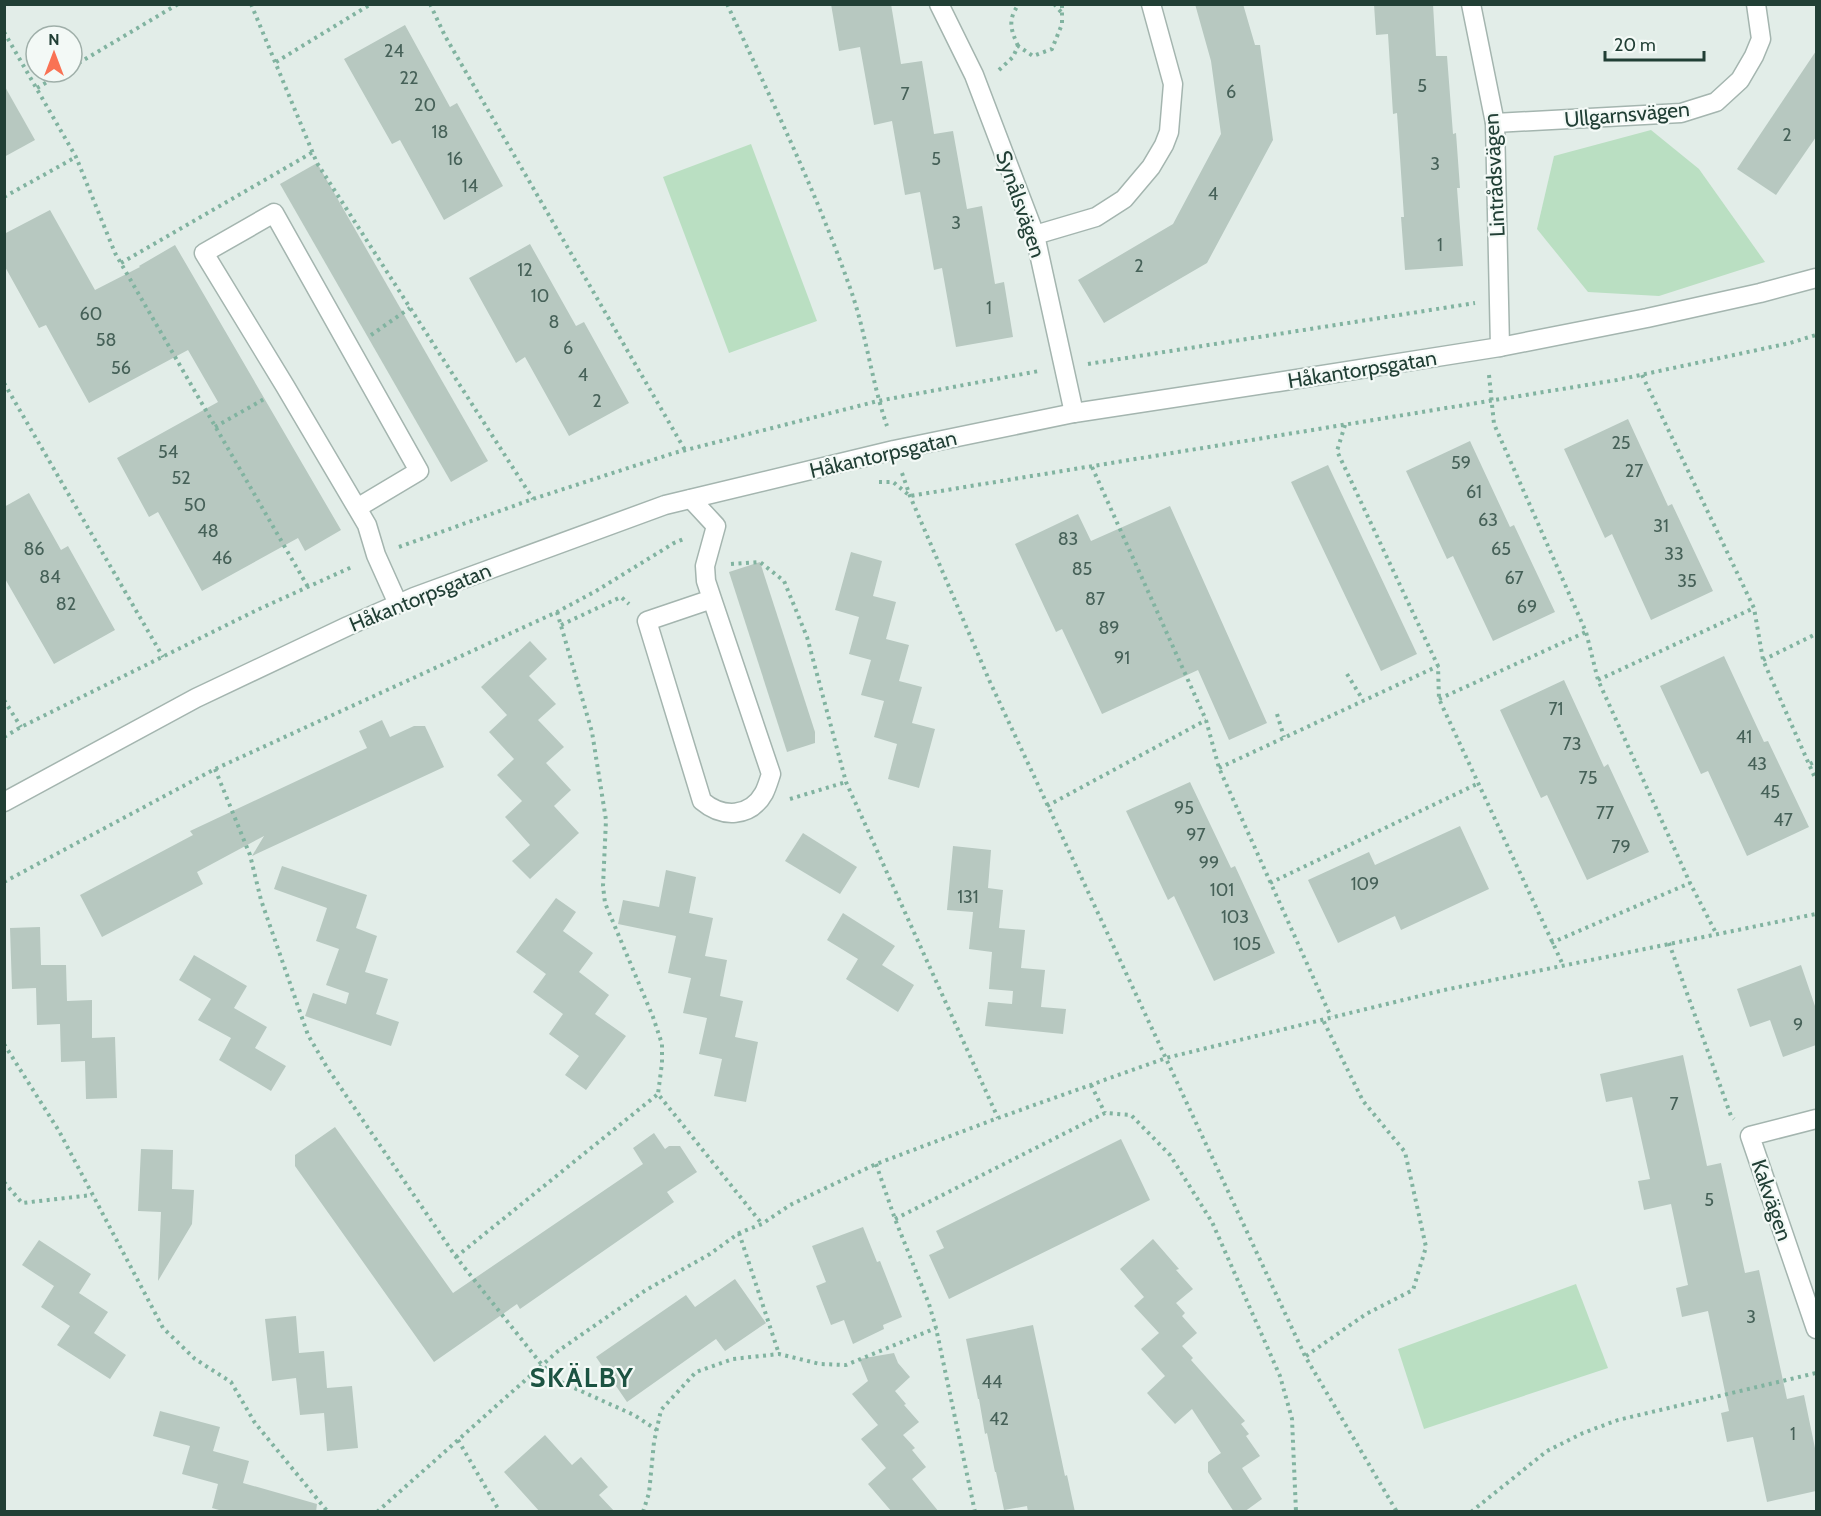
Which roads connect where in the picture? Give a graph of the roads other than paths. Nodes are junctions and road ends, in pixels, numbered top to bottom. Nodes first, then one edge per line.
1 (939, 4) edge
2 (1151, 4) edge
3 (1471, 4) edge
4 (1756, 4) edge
5 (1495, 123) junction
6 (1035, 235) junction
7 (1816, 278) edge
8 (1493, 348) junction
9 (1074, 413) junction
10 (691, 499) junction
11 (357, 508) junction
12 (712, 599) junction
13 (398, 604) junction
14 (4, 802) edge
15 (1816, 1119) edge
16 (1816, 1329) edge

1 - 6 street, Synålsvägen
2 - 6 street
3 - 5 street, Lintrådsvägen
4 - 5 street, Ullgarnsvägen
5 - 8 street, Lintrådsvägen
6 - 9 street, Synålsvägen
7 - 8 street, Håkantorpsgatan
8 - 9 street, Håkantorpsgatan
9 - 10 street, Håkantorpsgatan
10 - 12 street
10 - 13 street, Håkantorpsgatan
11 - 11 street
11 - 13 street
12 - 12 street
13 - 14 street, Håkantorpsgatan
15 - 16 street, Kakvägen

